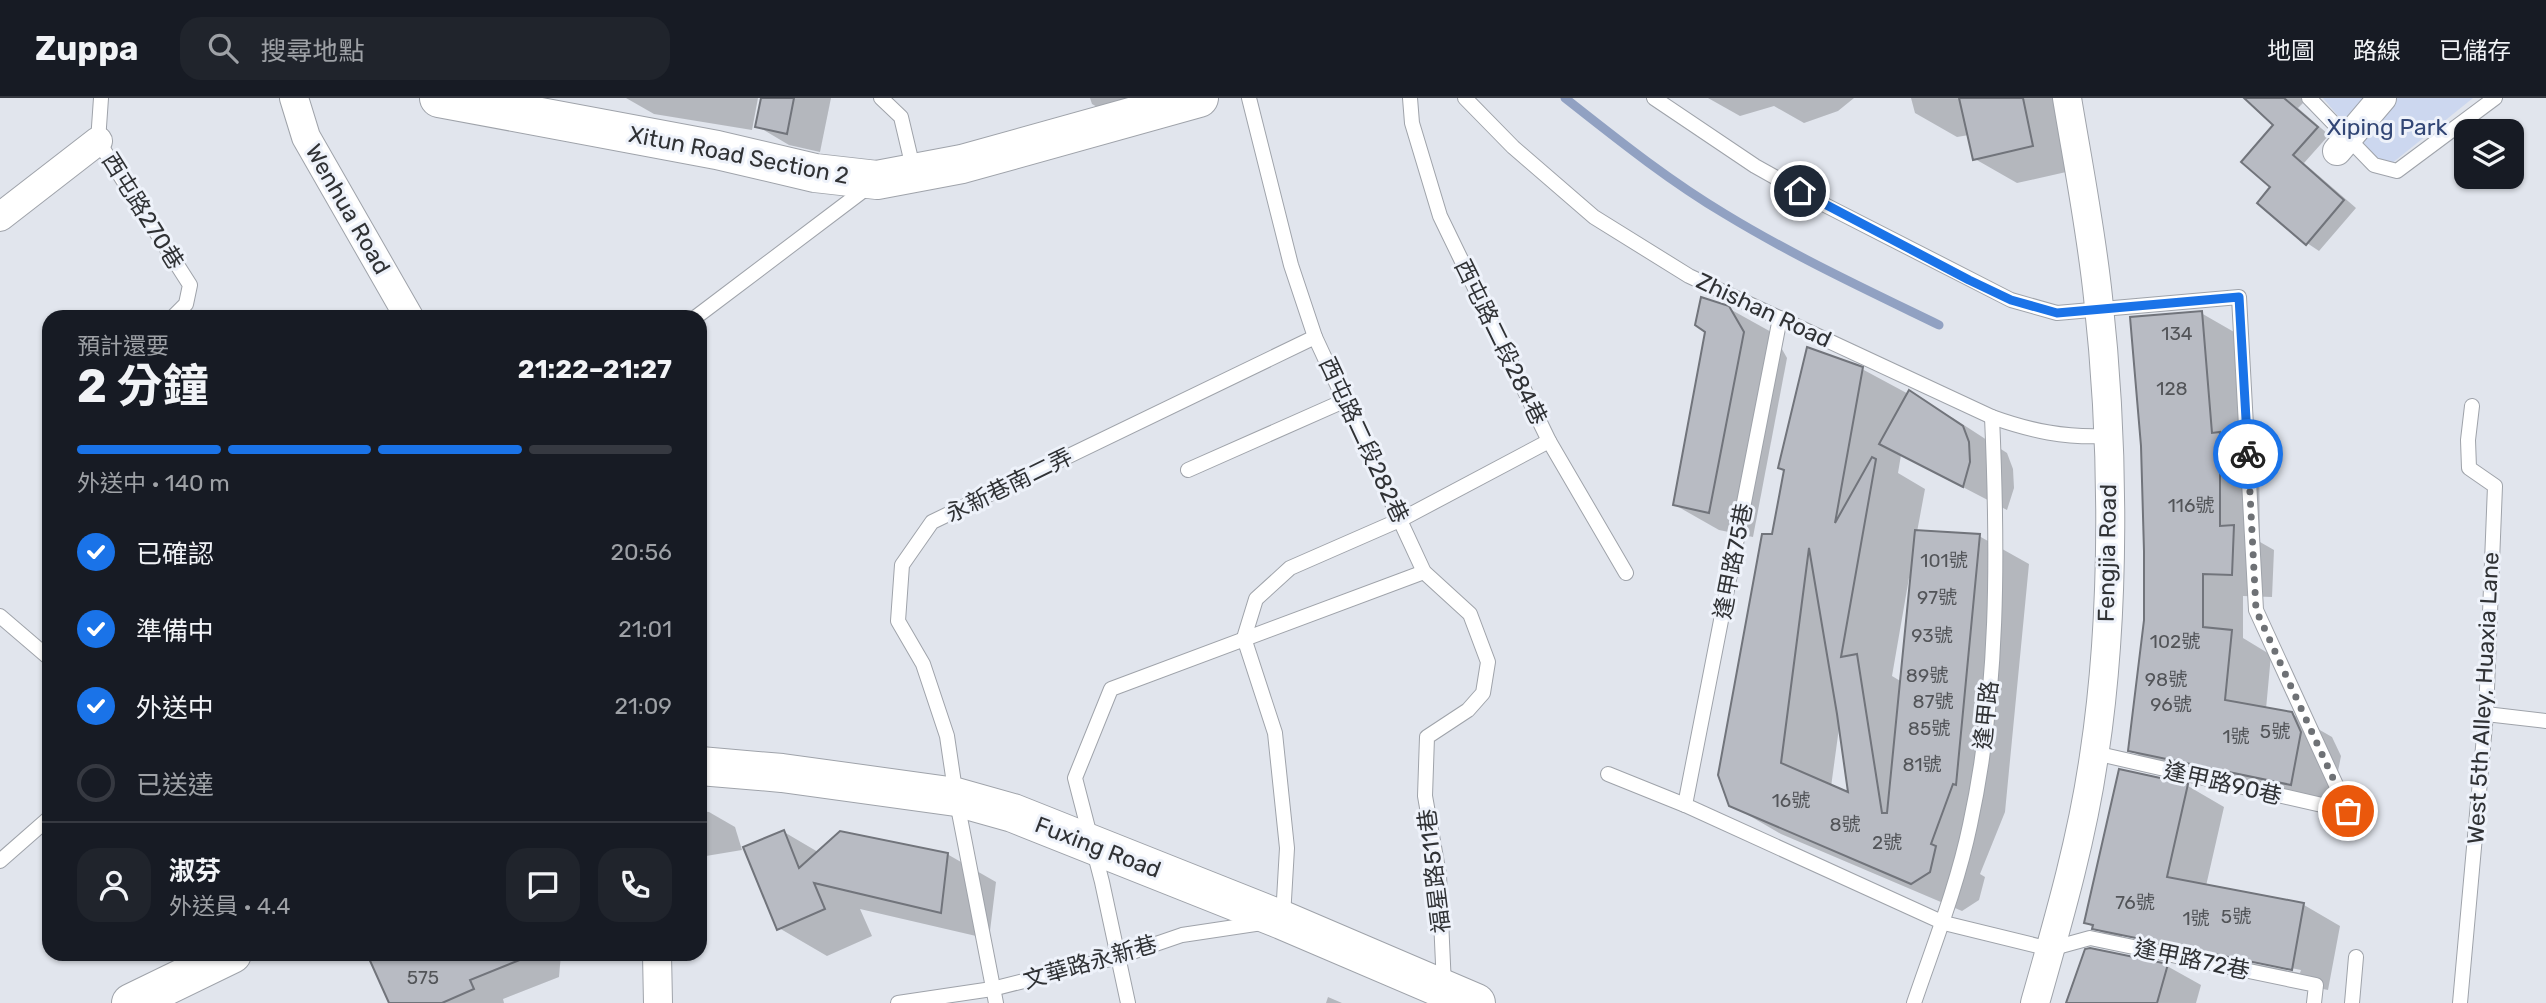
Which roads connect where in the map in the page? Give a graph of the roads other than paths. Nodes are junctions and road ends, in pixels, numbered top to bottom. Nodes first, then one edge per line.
1 (101, 98) edge
2 (293, 98) edge
3 (439, 98) edge
4 (881, 98) edge
5 (1199, 98) edge
6 (1249, 98) edge
7 (1410, 98) edge
8 (1465, 98) edge
9 (1654, 98) edge
10 (2067, 98) edge
11 (2309, 98) edge
12 (2382, 98) edge
13 (2495, 98) edge
14 (489, 104) edge
15 (98, 141) junction
16 (2342, 145) junction
17 (915, 173) junction
18 (877, 180) junction
19 (0, 217) edge
20 (180, 310) edge
21 (405, 310) edge
22 (705, 310) edge
23 (2099, 310) junction
24 (1780, 318) junction
25 (1315, 338) junction
26 (1346, 400) junction
27 (2472, 406) dead end
28 (1992, 417) junction
29 (2107, 436) junction
30 (1549, 441) junction
31 (1188, 470) dead end
32 (1402, 519) junction
33 (1424, 572) junction
34 (1626, 573) dead end
35 (0, 616) edge
36 (1244, 638) junction
37 (42, 652) edge
38 (2486, 715) junction
39 (2546, 721) edge
40 (1427, 737) joint
41 (2095, 753) junction
42 (707, 767) edge
43 (1608, 774) dead end
44 (956, 797) junction
45 (1685, 805) junction
46 (42, 824) edge
47 (1090, 843) junction
48 (0, 861) edge
49 (1282, 920) junction
50 (1944, 923) junction
51 (2050, 949) junction
52 (1118, 957) junction
53 (2356, 957) dead end
54 (218, 961) edge
55 (657, 961) edge
56 (994, 996) edge
57 (1452, 998) edge
58 (131, 1003) edge
59 (657, 1003) edge
60 (898, 1003) edge
61 (1128, 1003) edge
62 (1914, 1003) edge
63 (2035, 1003) edge
64 (2314, 1003) edge
65 (2352, 1003) edge
66 (2460, 1003) edge

1 - 15 lane
2 - 21 street, Wenhua Road
3 - 14 street, Xitun Road Section 2
4 - 17 lane
5 - 17 street, Xitun Road Section 2
6 - 25 lane, 西屯路二段282巷
7 - 30 lane, 西屯路二段284巷
8 - 24 lane, Zhishan Road
9 - 23 lane
10 - 23 street, Fengjia Road
11 - 16 lane
12 - 16 street
13 - 16 lane
14 - 18 street, Xitun Road Section 2
15 - 19 street
15 - 20 lane, 西屯路270巷
17 - 18 street, Xitun Road Section 2
18 - 22 lane
23 - 29 street, Fengjia Road
23 - 41 lane, 逢甲路90巷
24 - 28 lane, Zhishan Road
24 - 45 lane, 逢甲路75巷
25 - 26 lane, 西屯路二段282巷
25 - 44 lane, 永新巷南二弄
26 - 31 lane
26 - 32 lane, 西屯路二段282巷
27 - 38 lane, West 5th Alley, Huaxia Lane
28 - 29 lane, Zhishan Road
28 - 50 lane, 逢甲路
29 - 41 street, Fengjia Road
30 - 32 lane
30 - 34 lane, 西屯路二段284巷
32 - 33 lane, 西屯路二段282巷
32 - 36 lane
33 - 36 lane
33 - 40 lane, 西屯路二段282巷
35 - 37 lane
36 - 47 lane
36 - 49 lane
38 - 39 lane
38 - 66 lane, West 5th Alley, Huaxia Lane
40 - 57 lane, 福星路511巷
41 - 51 street, Fengjia Road
42 - 44 street, Fuxing Road
43 - 45 lane
44 - 47 street, Fuxing Road
44 - 56 lane, 永新巷南二弄
45 - 50 lane
46 - 48 lane
47 - 49 street, Fuxing Road
47 - 52 lane
49 - 52 lane, 文華路永新巷
49 - 57 street, Fuxing Road
50 - 51 lane
50 - 62 lane, 逢甲路
51 - 63 street, Fengjia Road
51 - 64 lane, 逢甲路72巷
52 - 56 lane, 文華路永新巷
52 - 61 lane
53 - 65 lane
54 - 58 street
55 - 59 street
56 - 60 lane, 文華路永新巷

